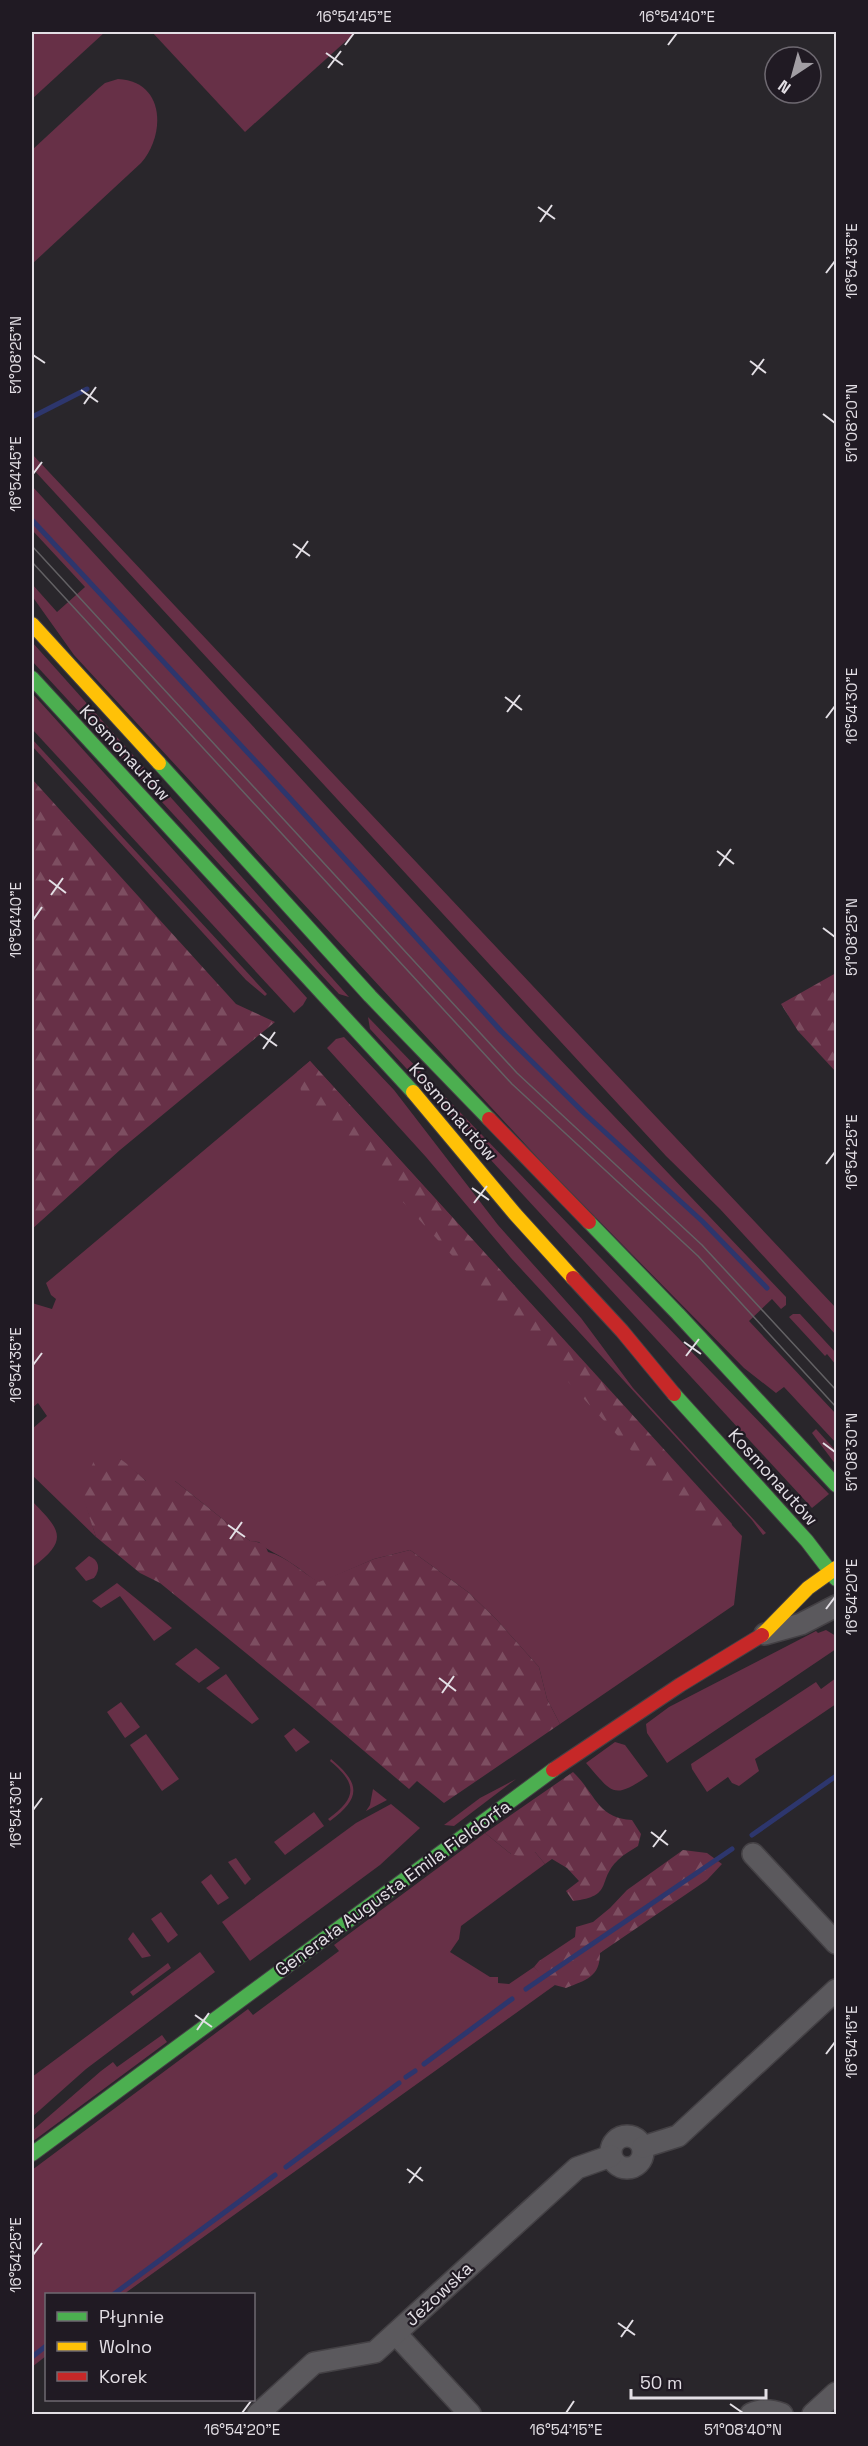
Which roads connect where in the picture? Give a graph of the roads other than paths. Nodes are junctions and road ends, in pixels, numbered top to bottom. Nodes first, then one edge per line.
1 (32, 624) edge
2 (32, 678) edge
3 (837, 1485) edge
4 (834, 1573) edge
5 (837, 1606) edge
6 (763, 1634) junction
7 (753, 1854) dead end
8 (837, 1943) edge
9 (837, 1990) edge
10 (32, 2154) edge
11 (396, 2334) junction
12 (837, 2393) edge
13 (258, 2415) edge
14 (470, 2415) edge
15 (751, 2415) edge
16 (782, 2415) edge
17 (813, 2415) edge

1 - 3 main road, Kosmonautów
2 - 4 main road, Kosmonautów
4 - 6 main road, Generała Augusta Emila Fieldorfa
5 - 6 street, Generała Augusta Emila Fieldorfa
6 - 10 main road, Generała Augusta Emila Fieldorfa
7 - 8 street
9 - 11 street, Jeżowska
11 - 13 street, Jeżowska
11 - 14 street
12 - 17 street
15 - 16 street

